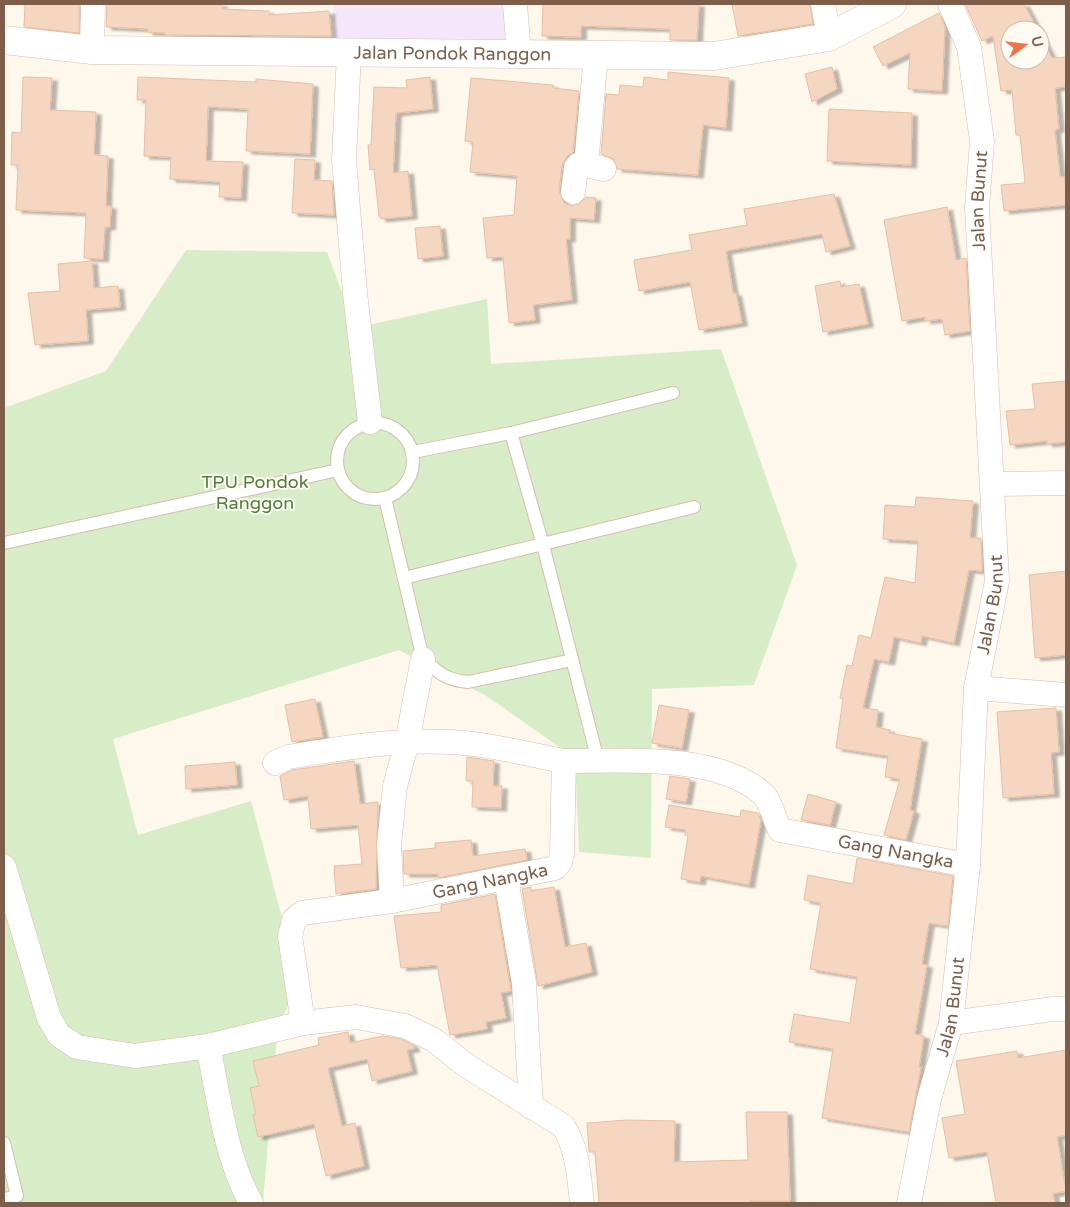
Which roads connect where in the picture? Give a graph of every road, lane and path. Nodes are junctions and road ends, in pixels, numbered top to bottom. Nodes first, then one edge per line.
1 (93, 4) edge
2 (515, 4) edge
3 (823, 4) edge
4 (892, 4) edge
5 (950, 4) edge
6 (829, 37) junction
7 (4, 40) edge
8 (92, 50) junction
9 (349, 54) junction
10 (519, 55) junction
11 (596, 55) junction
12 (573, 192) dead end
13 (673, 393) dead end
14 (370, 422) junction
15 (511, 433) junction
16 (413, 452) junction
17 (338, 470) junction
18 (1066, 482) edge
19 (993, 484) junction
20 (385, 498) junction
21 (694, 507) dead end
22 (4, 543) edge
23 (543, 546) junction
24 (404, 578) junction
25 (423, 659) junction
26 (572, 660) junction
27 (976, 688) junction
28 (1066, 695) edge
29 (407, 742) junction
30 (564, 761) junction
31 (598, 761) junction
32 (275, 763) dead end
33 (968, 865) junction
34 (4, 867) edge
35 (506, 879) junction
36 (392, 901) junction
37 (1066, 1010) edge
38 (303, 1023) junction
39 (952, 1023) junction
40 (208, 1046) junction
41 (530, 1107) junction
42 (4, 1143) edge
43 (4, 1199) edge
44 (18, 1200) edge
45 (251, 1203) edge
46 (582, 1203) edge
47 (909, 1203) edge

1 - 8 street
2 - 10 street
3 - 6 street
4 - 6 street, Jalan Pondok Ranggon
5 - 19 street, Jalan Bunut
6 - 11 street, Jalan Pondok Ranggon
7 - 8 street, Jalan Pondok Ranggon
8 - 9 street, Jalan Pondok Ranggon
9 - 10 street, Jalan Pondok Ranggon
9 - 14 street
10 - 11 street, Jalan Pondok Ranggon
11 - 12 street
13 - 15 lane
14 - 16 lane
14 - 17 lane
15 - 16 lane
15 - 23 lane
16 - 20 lane
17 - 20 lane
17 - 22 lane
18 - 19 street
19 - 27 street, Jalan Bunut
20 - 24 lane
21 - 23 lane
23 - 24 lane
23 - 26 lane
24 - 25 lane
25 - 26 lane
25 - 29 street
26 - 31 lane
27 - 28 street
27 - 33 street, Jalan Bunut
29 - 30 street
29 - 32 street
29 - 36 street
30 - 31 street, Gang Nangka
30 - 35 street, Gang Nangka
31 - 33 street, Gang Nangka
33 - 39 street, Jalan Bunut
34 - 40 street
35 - 36 street, Gang Nangka
35 - 41 street
36 - 38 street, Gang Nangka
37 - 39 street
38 - 40 street
38 - 41 street
39 - 47 street, Jalan Bunut
40 - 45 street
41 - 46 street
42 - 44 lane
43 - 44 lane

